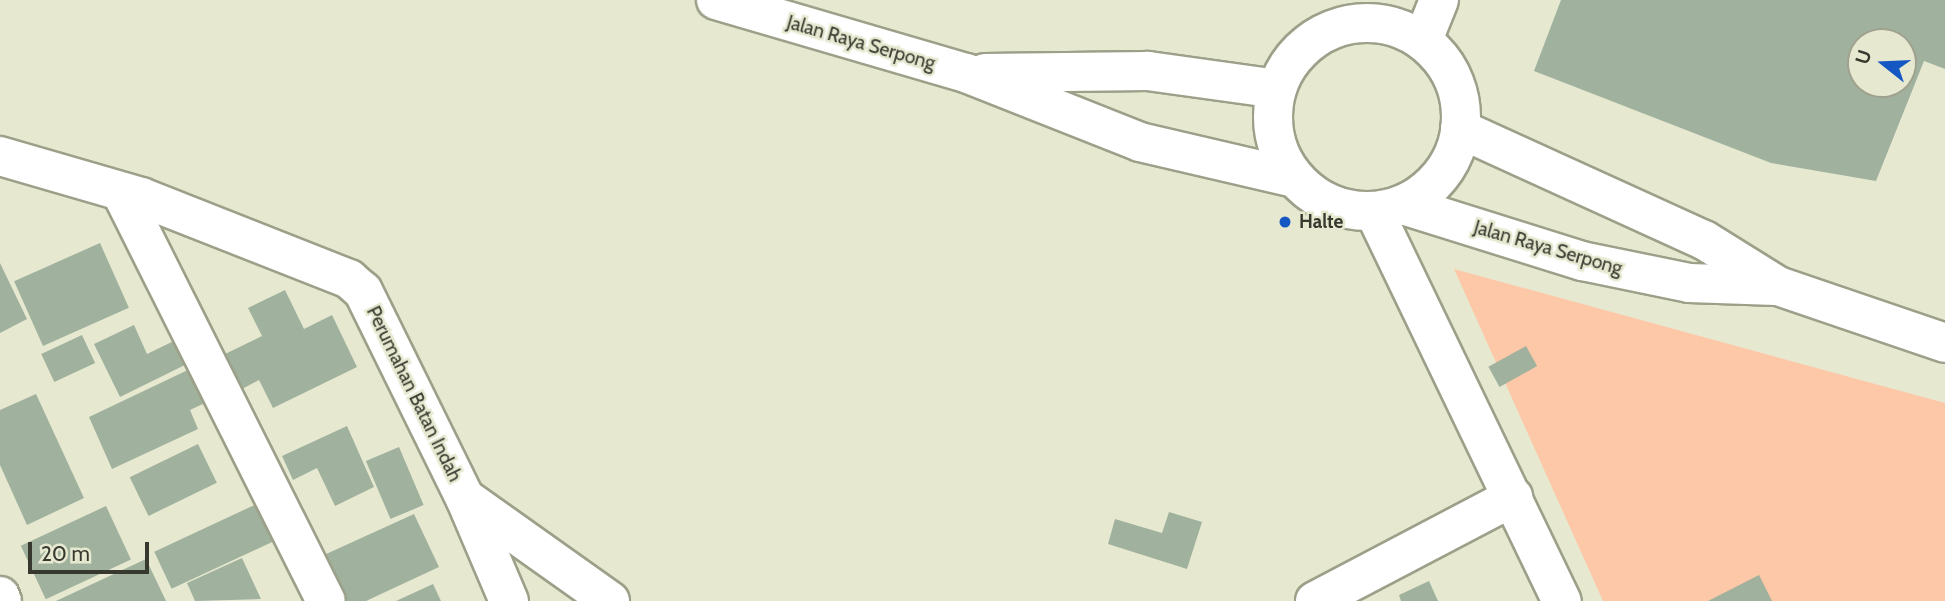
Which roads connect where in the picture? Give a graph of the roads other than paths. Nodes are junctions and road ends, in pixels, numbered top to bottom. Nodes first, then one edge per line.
1 (716, 0) edge
2 (1439, 0) edge
3 (1347, 13) edge
4 (1423, 40) junction
5 (966, 73) junction
6 (1277, 89) junction
7 (1460, 129) junction
8 (0, 156) edge
9 (1291, 177) junction
10 (121, 192) junction
11 (1388, 208) junction
12 (1778, 286) junction
13 (1945, 343) edge
14 (1513, 497) junction
15 (465, 498) junction
16 (326, 601) edge
17 (509, 601) edge
18 (610, 601) edge
19 (1315, 601) edge
20 (1562, 601) edge

1 - 5 main road, Jalan Raya Serpong
2 - 4 main road
3 - 4 main road
3 - 6 main road
4 - 7 main road
5 - 6 main road, Jalan Raya Serpong
5 - 9 main road, Jalan Raya Serpong
6 - 9 main road
7 - 11 main road
7 - 12 main road, Jalan Raya Serpong
8 - 10 main road, Perumahan Batan Indah
9 - 11 main road
10 - 15 main road, Perumahan Batan Indah
10 - 16 main road
11 - 12 main road, Jalan Raya Serpong
11 - 14 main road
12 - 13 main road, Jalan Raya Serpong
14 - 19 main road
14 - 20 main road
15 - 17 main road
15 - 18 main road, Perumahan Batan Indah

